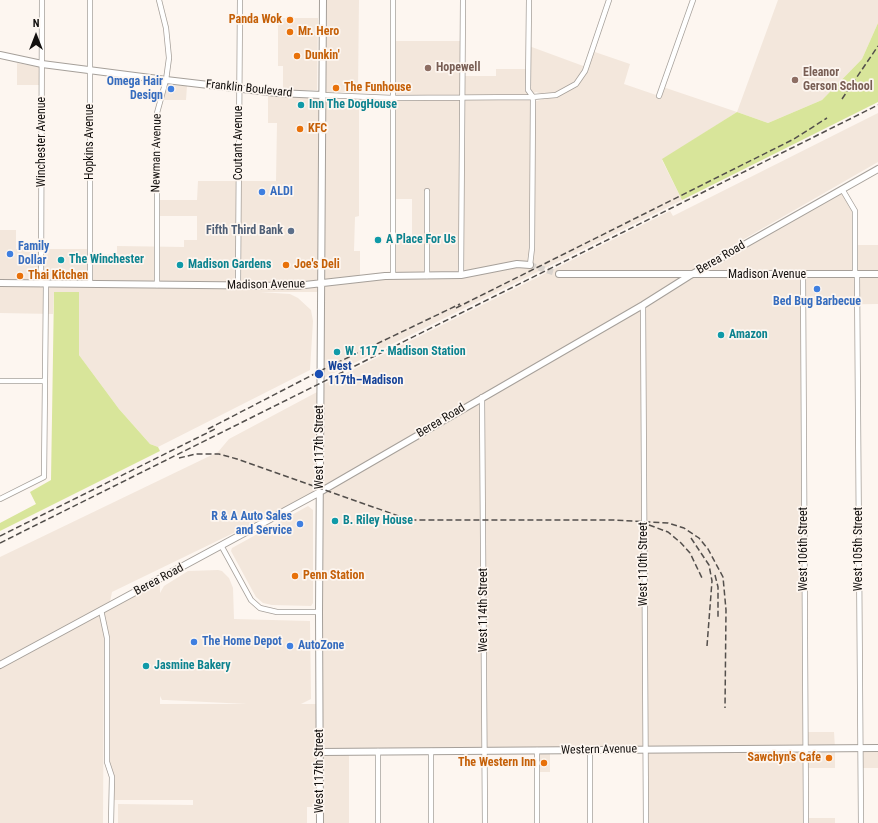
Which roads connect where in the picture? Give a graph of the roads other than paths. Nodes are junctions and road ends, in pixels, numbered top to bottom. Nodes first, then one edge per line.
1 (42, 0) edge
2 (90, 0) edge
3 (159, 0) edge
4 (240, 0) edge
5 (323, 0) edge
6 (393, 0) edge
7 (463, 0) edge
8 (529, 0) edge
9 (610, 0) edge
10 (693, 0) edge
11 (0, 55) edge
12 (42, 64) junction
13 (90, 70) junction
14 (166, 80) junction
15 (239, 88) junction
16 (322, 95) junction
17 (660, 96) dead end
18 (462, 97) junction
19 (533, 97) junction
20 (393, 98) junction
21 (878, 169) edge
22 (842, 189) junction
23 (427, 191) dead end
24 (530, 265) joint
25 (559, 274) tunnel mouth
26 (856, 274) junction
27 (878, 274) edge
28 (461, 275) junction
29 (803, 275) junction
30 (393, 276) junction
31 (427, 276) junction
32 (689, 276) junction
33 (0, 283) edge
34 (321, 283) junction
35 (44, 284) junction
36 (90, 284) junction
37 (156, 285) junction
38 (238, 286) junction
39 (643, 305) junction
40 (0, 381) edge
41 (45, 381) junction
42 (482, 397) junction
43 (320, 492) junction
44 (0, 499) edge
45 (222, 547) junction
46 (101, 610) junction
47 (319, 612) junction
48 (0, 665) edge
49 (860, 748) junction
50 (878, 748) edge
51 (646, 749) junction
52 (806, 749) junction
53 (485, 750) junction
54 (537, 750) junction
55 (590, 750) junction
56 (378, 751) junction
57 (431, 751) junction
58 (319, 752) junction
59 (111, 823) edge
60 (320, 823) edge
61 (378, 823) edge
62 (431, 823) edge
63 (485, 823) edge
64 (537, 823) edge
65 (590, 823) edge
66 (646, 823) edge
67 (806, 823) edge
68 (861, 823) edge

1 - 12 street, Winchester Avenue
2 - 13 street, Hopkins Avenue
3 - 14 street, Newman Avenue
4 - 15 street, Coutant Avenue
5 - 16 main road, West 117th Street
6 - 20 street
7 - 18 street
8 - 19 street
9 - 19 street, Franklin Boulevard
10 - 17 street
11 - 12 main road, Franklin Boulevard
12 - 13 main road, Franklin Boulevard
12 - 35 street, Winchester Avenue
13 - 14 main road, Franklin Boulevard
13 - 36 street, Hopkins Avenue
14 - 15 main road, Franklin Boulevard
14 - 37 street, Newman Avenue
15 - 16 main road, Franklin Boulevard
15 - 38 street, Coutant Avenue
16 - 20 street, Franklin Boulevard
16 - 34 main road, West 117th Street
18 - 19 street, Franklin Boulevard
18 - 20 street, Franklin Boulevard
18 - 28 street
19 - 24 street
20 - 30 street
21 - 22 main road, Berea Road
22 - 26 street, West 105th Street
22 - 32 main road, Berea Road
23 - 31 street
24 - 28 main road, Madison Avenue
25 - 32 main road, Madison Avenue
26 - 27 main road, Madison Avenue
26 - 29 main road, Madison Avenue
26 - 49 street, West 105th Street
28 - 31 main road, Madison Avenue
29 - 32 main road, Madison Avenue
29 - 52 street, West 106th Street
30 - 31 main road, Madison Avenue
30 - 34 main road, Madison Avenue
32 - 39 main road, Berea Road
33 - 35 main road, Madison Avenue
34 - 38 main road, Madison Avenue
34 - 43 main road, West 117th Street
35 - 36 main road, Madison Avenue
35 - 41 street, Winchester Avenue
36 - 37 main road, Madison Avenue
37 - 38 main road, Madison Avenue
39 - 42 main road, Berea Road
39 - 51 street, West 110th Street
40 - 41 street
41 - 44 street, Winchester Avenue
42 - 43 main road, Berea Road
42 - 53 street, West 114th Street
43 - 45 main road, Berea Road
43 - 47 main road, West 117th Street
45 - 46 main road, Berea Road
45 - 47 street
46 - 48 main road, Berea Road
46 - 59 street
47 - 58 main road, West 117th Street
49 - 50 main road, Western Avenue
49 - 52 main road, Western Avenue
49 - 68 street, West 105th Street
51 - 52 main road, Western Avenue
51 - 55 main road, Western Avenue
51 - 66 street, West 110th Street
52 - 67 street, West 106th Street
53 - 54 main road, Western Avenue
53 - 57 main road, Western Avenue
53 - 63 street, West 114th Street
54 - 55 main road, Western Avenue
54 - 64 street
55 - 65 street
56 - 57 main road, Western Avenue
56 - 58 main road, Western Avenue
56 - 61 street
57 - 62 street
58 - 60 main road, West 117th Street

